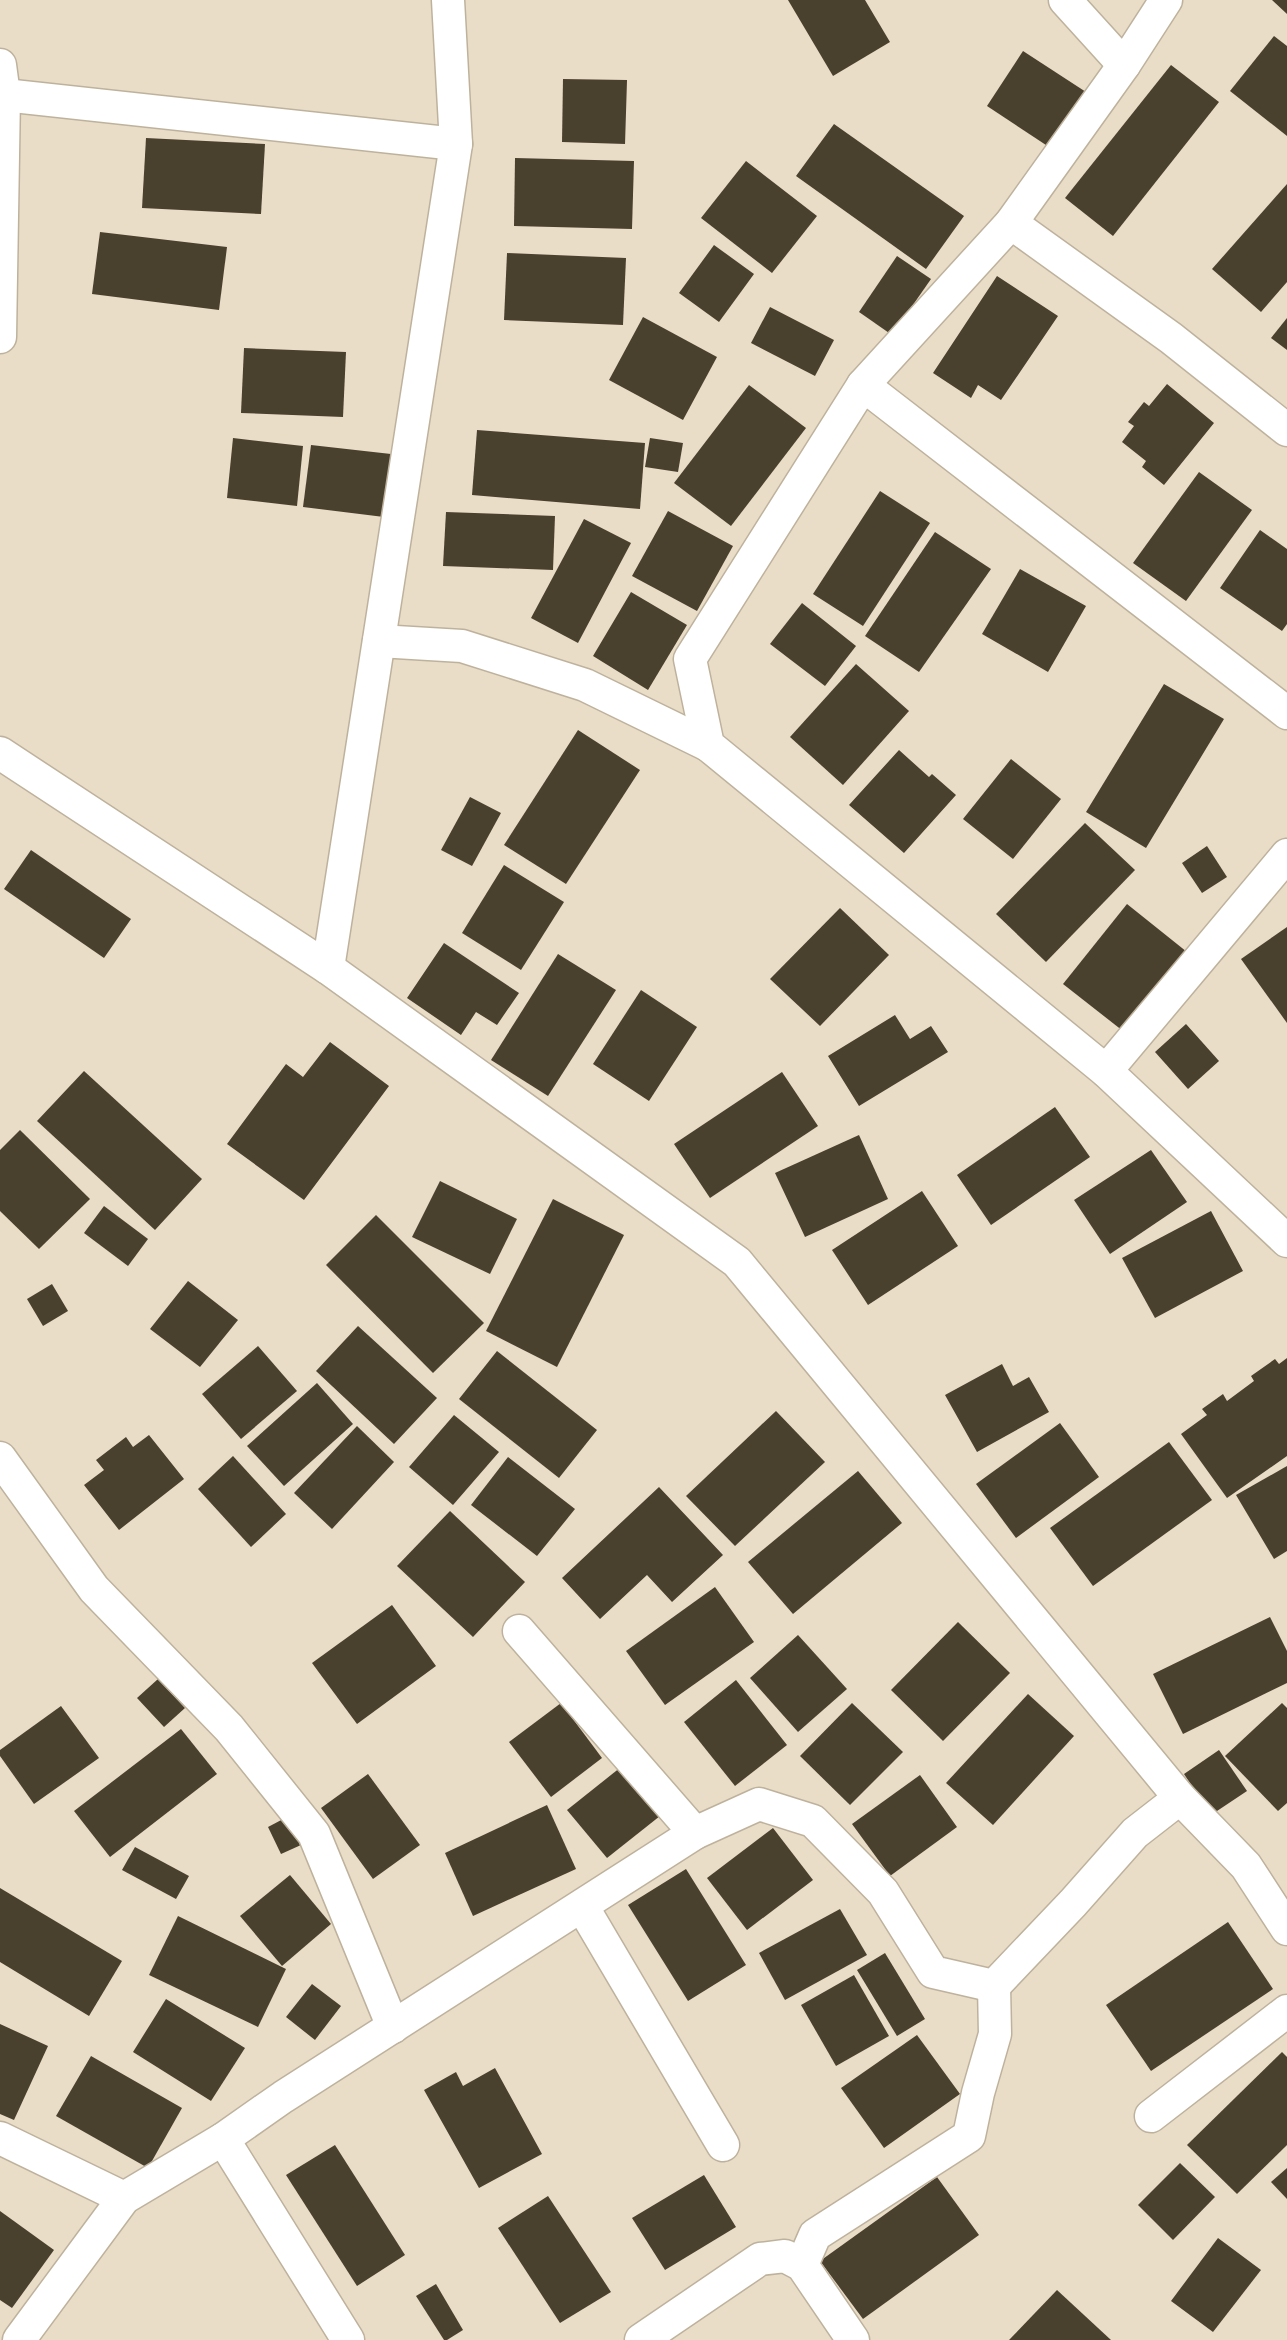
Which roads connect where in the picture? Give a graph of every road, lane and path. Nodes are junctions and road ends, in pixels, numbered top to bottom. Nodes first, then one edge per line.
1 (448, 0) edge
2 (1065, 0) edge
3 (1166, 0) edge
4 (1124, 65) junction
5 (2, 80) edge
6 (456, 144) junction
7 (1011, 223) junction
8 (0, 337) edge
9 (863, 385) junction
10 (1287, 430) edge
11 (379, 641) junction
12 (1287, 713) edge
13 (708, 745) junction
14 (0, 753) edge
15 (1287, 855) edge
16 (328, 968) junction
17 (1106, 1071) junction
18 (1287, 1241) edge
19 (0, 1458) edge
20 (519, 1631) dead end
21 (1180, 1798) junction
22 (695, 1833) junction
23 (582, 1906) junction
24 (1287, 1929) edge
25 (994, 1986) junction
26 (1287, 2011) edge
27 (393, 2027) junction
28 (1151, 2116) dead end
29 (0, 2138) edge
30 (223, 2139) junction
31 (723, 2145) dead end
32 (124, 2198) junction
33 (802, 2265) junction
34 (19, 2340) edge
35 (348, 2340) edge
36 (641, 2340) edge
37 (853, 2340) edge

1 - 6 street
2 - 4 street
3 - 4 street
4 - 7 street
5 - 6 street
5 - 8 street
6 - 11 street
7 - 9 street
7 - 10 street
9 - 12 street
9 - 13 street
11 - 13 street
11 - 16 street
13 - 17 street
14 - 16 street
15 - 17 street
16 - 21 street
17 - 18 street
19 - 27 street
20 - 22 street
21 - 24 street
21 - 25 street
22 - 23 street
22 - 25 street
23 - 27 street
23 - 31 street
25 - 33 street
26 - 28 street
27 - 30 street
29 - 32 street
30 - 32 street
30 - 35 street
32 - 34 street
33 - 36 street
33 - 37 street

